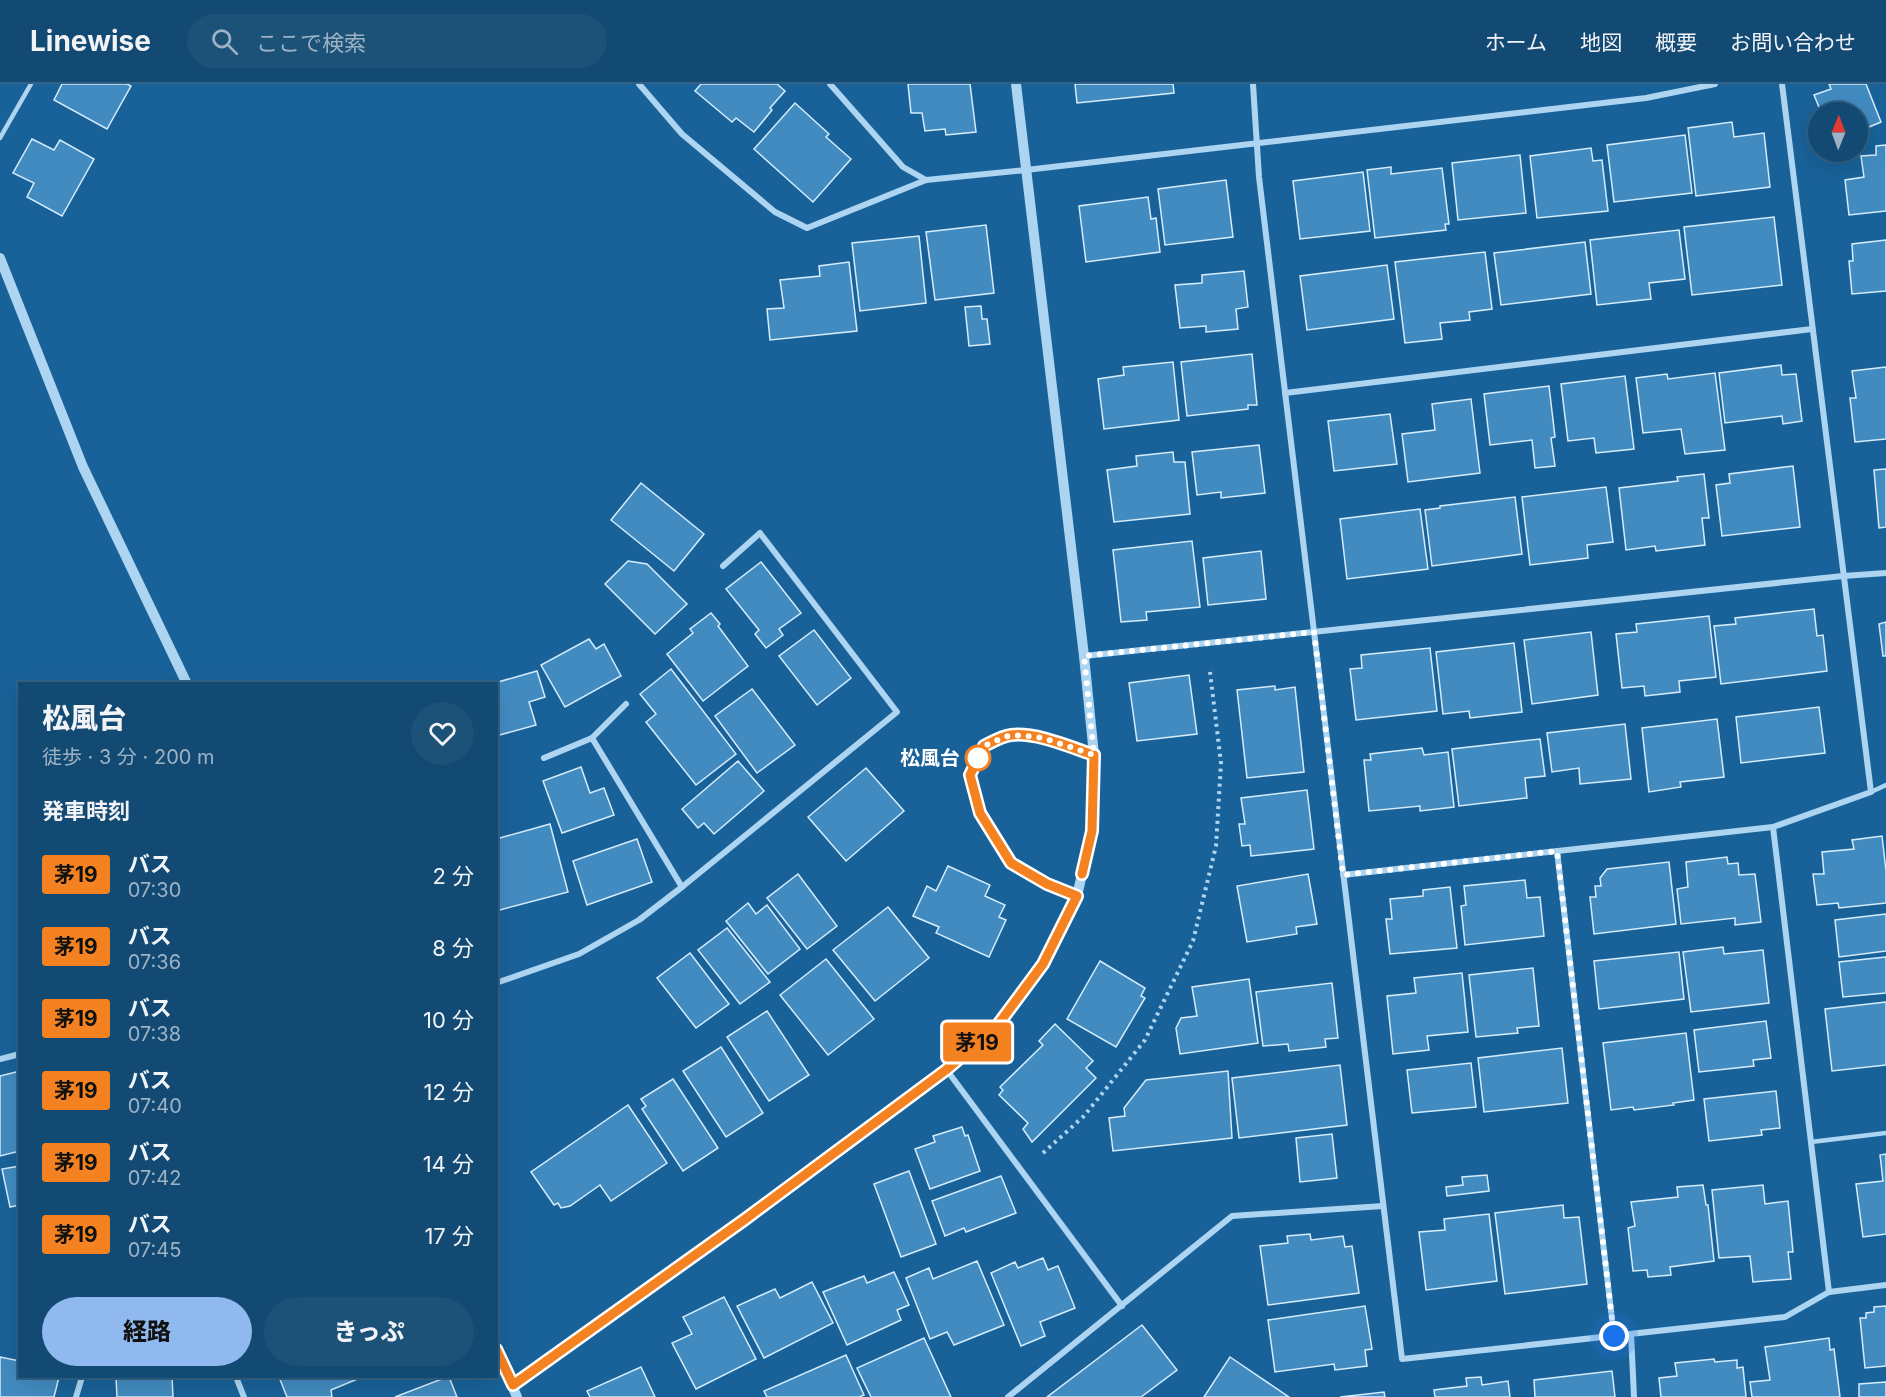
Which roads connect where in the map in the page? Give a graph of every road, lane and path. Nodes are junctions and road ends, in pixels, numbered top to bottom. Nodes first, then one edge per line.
1 (31, 84) edge
2 (639, 84) edge
3 (830, 84) edge
4 (1016, 84) edge
5 (1253, 84) edge
6 (1715, 84) edge
7 (1782, 84) edge
8 (0, 138) edge
9 (1256, 144) junction
10 (1026, 170) junction
11 (926, 180) junction
12 (0, 258) edge
13 (1812, 329) junction
14 (1285, 393) junction
15 (723, 566) dead end
16 (1886, 573) edge
17 (1843, 576) junction
18 (1314, 632) junction
19 (1207, 643) junction
20 (1084, 656) junction
21 (186, 682) edge
22 (626, 705) dead end
23 (592, 738) junction
24 (1094, 755) junction
25 (544, 758) dead end
26 (1886, 785) edge
27 (1871, 792) junction
28 (1773, 827) junction
29 (1557, 851) junction
30 (1343, 875) junction
31 (682, 887) junction
32 (1077, 896) junction
33 (498, 982) edge
34 (18, 1054) edge
35 (0, 1059) edge
36 (946, 1070) junction
37 (1886, 1133) edge
38 (1811, 1142) junction
39 (1022, 1171) junction
40 (1383, 1206) junction
41 (1886, 1285) edge
42 (1829, 1292) junction
43 (1122, 1306) junction
44 (1631, 1334) junction
45 (1614, 1336) junction
46 (498, 1353) edge
47 (82, 1378) edge
48 (236, 1378) edge
49 (513, 1385) junction
50 (76, 1397) edge
51 (244, 1397) edge
52 (517, 1397) edge
53 (1008, 1397) edge
54 (1634, 1397) edge

1 - 8 lane
2 - 11 street
3 - 11 street
4 - 10 street
5 - 9 street
6 - 9 street
7 - 13 street
9 - 10 street
9 - 14 street
10 - 11 street
10 - 20 street
12 - 21 street
13 - 14 street
13 - 17 street
14 - 18 street
15 - 31 street
16 - 17 street
17 - 18 street
17 - 27 street
18 - 19 street
18 - 30 street
19 - 20 street
19 - 39 path
20 - 24 street
22 - 23 street
23 - 25 street
23 - 31 street
24 - 32 street
24 - 32 lane
26 - 27 lane
27 - 28 street
28 - 29 street
28 - 38 street
29 - 30 street
29 - 45 street
30 - 40 street
31 - 33 street
32 - 36 street
34 - 35 street
36 - 39 street
36 - 49 street
37 - 38 lane
38 - 42 street
39 - 43 street
40 - 43 street
40 - 45 street
41 - 42 street
42 - 44 street
43 - 53 street
44 - 45 street
44 - 54 street
46 - 49 street
47 - 50 street
48 - 51 street
49 - 52 street

